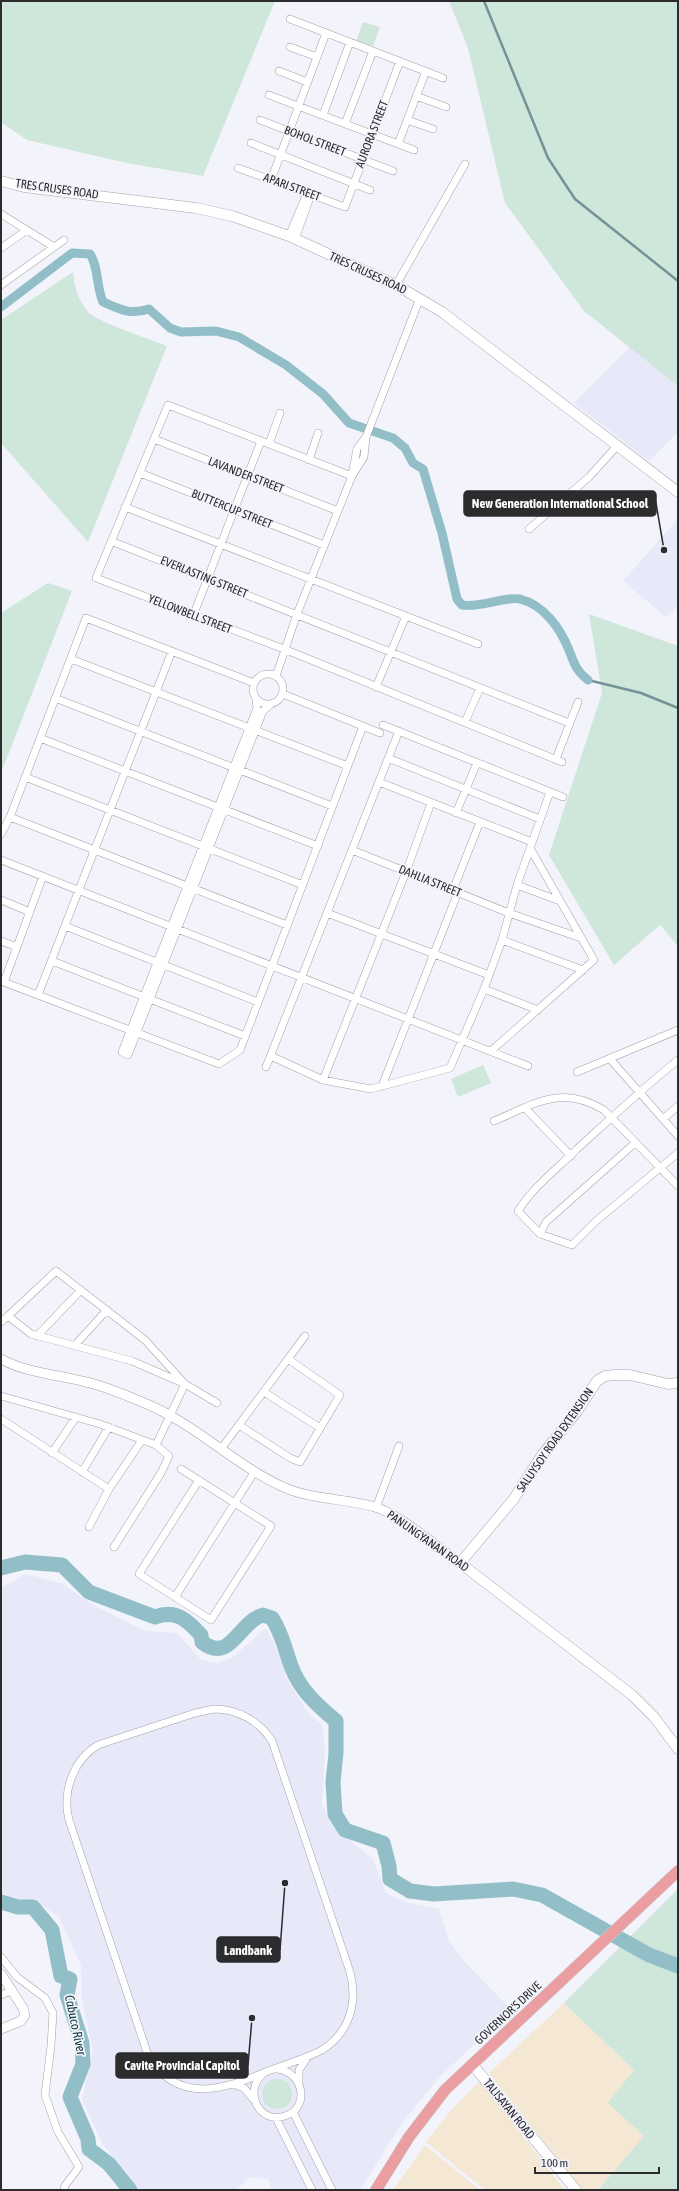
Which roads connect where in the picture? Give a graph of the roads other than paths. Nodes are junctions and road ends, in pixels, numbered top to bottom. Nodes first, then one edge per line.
1 (290, 19) dead end
2 (326, 33) junction
3 (350, 42) junction
4 (290, 47) dead end
5 (373, 51) junction
6 (317, 57) junction
7 (400, 61) junction
8 (280, 71) dead end
9 (426, 71) junction
10 (444, 78) dead end
11 (307, 82) junction
12 (269, 95) dead end
13 (416, 96) junction
14 (298, 106) junction
15 (446, 107) dead end
16 (323, 115) junction
17 (260, 120) dead end
18 (407, 120) junction
19 (345, 124) junction
20 (434, 129) dead end
21 (289, 131) junction
22 (372, 134) junction
23 (251, 143) dead end
24 (398, 144) junction
25 (414, 150) dead end
26 (280, 155) junction
27 (363, 160) junction
28 (465, 164) dead end
29 (238, 168) dead end
30 (393, 171) dead end
31 (271, 180) junction
32 (1, 181) edge
33 (354, 184) junction
34 (370, 190) dead end
35 (309, 194) junction
36 (345, 207) joint
37 (1, 214) edge
38 (26, 230) junction
39 (292, 238) junction
40 (64, 240) dead end
41 (54, 247) junction
42 (1, 248) edge
43 (1, 285) edge
44 (396, 285) junction
45 (420, 298) junction
46 (280, 413) dead end
47 (318, 433) dead end
48 (154, 439) junction
49 (261, 441) junction
50 (269, 444) junction
51 (618, 445) junction
52 (309, 460) junction
53 (140, 472) junction
54 (247, 475) junction
55 (352, 476) junction
56 (678, 492) edge
57 (125, 507) junction
58 (234, 510) junction
59 (338, 511) junction
60 (529, 529) dead end
61 (111, 541) junction
62 (221, 544) junction
63 (324, 545) junction
64 (207, 579) junction
65 (311, 579) junction
66 (297, 614) junction
67 (193, 616) junction
68 (406, 616) junction
69 (478, 644) dead end
70 (284, 649) junction
71 (172, 651) junction
72 (390, 653) junction
73 (71, 658) junction
74 (269, 674) junction
75 (276, 676) junction
76 (254, 684) junction
77 (376, 687) junction
78 (480, 688) junction
79 (156, 692) junction
80 (283, 694) junction
81 (56, 698) junction
82 (256, 700) junction
83 (578, 702) dead end
84 (270, 705) junction
85 (464, 722) junction
86 (569, 723) junction
87 (363, 726) junction
88 (384, 726) dead end
89 (252, 729) junction
90 (140, 731) junction
91 (398, 732) junction
92 (380, 733) dead end
93 (40, 738) junction
94 (388, 758) junction
95 (477, 763) junction
96 (348, 766) junction
97 (237, 769) junction
98 (125, 771) junction
99 (25, 777) junction
100 (379, 782) junction
101 (466, 789) junction
102 (550, 792) junction
103 (563, 797) dead end
104 (431, 803) junction
105 (332, 806) junction
106 (221, 808) junction
107 (110, 810) junction
108 (456, 813) junction
109 (10, 817) junction
110 (540, 819) junction
111 (480, 822) junction
112 (1, 834) edge
113 (531, 845) junction
114 (318, 846) junction
115 (206, 847) junction
116 (95, 849) junction
117 (352, 850) junction
118 (1, 860) edge
119 (406, 872) junction
120 (44, 876) junction
121 (303, 885) junction
122 (516, 885) junction
123 (190, 887) junction
124 (79, 890) junction
125 (455, 891) junction
126 (1, 900) edge
127 (560, 901) junction
128 (30, 912) junction
129 (327, 913) junction
130 (509, 913) junction
131 (288, 925) junction
132 (65, 926) junction
133 (175, 927) junction
134 (380, 933) junction
135 (581, 938) junction
136 (502, 940) junction
137 (1, 941) edge
138 (17, 947) junction
139 (433, 954) junction
140 (52, 961) junction
141 (160, 963) junction
142 (272, 966) junction
143 (583, 970) junction
144 (489, 975) junction
145 (302, 977) junction
146 (2, 981) edge
147 (484, 989) junction
148 (38, 996) junction
149 (147, 998) junction
150 (354, 998) junction
151 (258, 1002) junction
152 (538, 1010) junction
153 (407, 1019) junction
154 (678, 1030) edge
155 (133, 1033) junction
156 (245, 1036) junction
157 (463, 1040) junction
158 (490, 1051) junction
159 (271, 1056) junction
160 (610, 1059) junction
161 (678, 1060) edge
162 (528, 1066) dead end
163 (266, 1067) dead end
164 (577, 1072) dead end
165 (323, 1080) junction
166 (382, 1086) junction
167 (638, 1093) junction
168 (678, 1106) edge
169 (525, 1108) junction
170 (612, 1118) junction
171 (663, 1118) junction
172 (494, 1121) dead end
173 (678, 1136) edge
174 (635, 1143) junction
175 (678, 1153) edge
176 (570, 1156) junction
177 (660, 1168) junction
178 (678, 1186) edge
179 (540, 1234) junction
180 (81, 1290) junction
181 (107, 1310) junction
182 (8, 1316) junction
183 (1, 1322) edge
184 (37, 1336) junction
185 (305, 1336) dead end
186 (75, 1346) junction
187 (1, 1359) edge
188 (288, 1360) junction
189 (678, 1383) edge
190 (185, 1384) junction
191 (264, 1392) junction
192 (1, 1396) edge
193 (217, 1403) dead end
194 (169, 1414) junction
195 (76, 1417) junction
196 (1, 1419) edge
197 (239, 1425) junction
198 (109, 1427) junction
199 (320, 1428) junction
200 (142, 1440) junction
201 (156, 1445) junction
202 (399, 1446) dead end
203 (221, 1449) junction
204 (52, 1453) junction
205 (181, 1469) dead end
206 (255, 1471) junction
207 (82, 1472) junction
208 (199, 1480) junction
209 (109, 1490) junction
210 (235, 1503) junction
211 (376, 1508) junction
212 (89, 1527) dead end
213 (114, 1547) dead end
214 (460, 1563) junction
215 (175, 1597) junction
216 (678, 1749) edge
217 (678, 1871) edge
218 (1, 1957) edge
219 (1, 1974) edge
220 (11, 1991) junction
221 (1, 1995) edge
222 (1, 2029) edge
223 (310, 2056) junction
224 (472, 2064) junction
225 (272, 2070) junction
226 (264, 2073) junction
227 (299, 2083) junction
228 (233, 2084) junction
229 (254, 2100) junction
230 (293, 2112) junction
231 (276, 2118) junction
232 (65, 2190) edge
233 (312, 2190) edge
234 (332, 2190) edge
235 (376, 2190) edge
236 (576, 2190) edge

1 - 2 street
2 - 3 street
2 - 6 street
3 - 5 street
3 - 16 street
4 - 6 street
5 - 7 street
5 - 19 street
6 - 11 street
7 - 9 street
7 - 22 street, AURORA STREET
8 - 11 street
9 - 10 street
9 - 13 street
11 - 14 street
12 - 14 street
13 - 15 street
13 - 18 street
14 - 16 street
14 - 21 street
16 - 19 street
17 - 21 street, BOHOL STREET
18 - 20 street
18 - 24 street
19 - 22 street
21 - 26 street
21 - 27 street, BOHOL STREET
22 - 24 street
22 - 27 street, AURORA STREET
23 - 26 street
24 - 25 street
26 - 31 street
26 - 33 street
27 - 30 street, BOHOL STREET
27 - 33 street, AURORA STREET
28 - 44 street
29 - 31 street, APARI STREET
31 - 35 street, APARI STREET
32 - 39 main road, TRES CRUSES ROAD
33 - 34 street
33 - 36 street, AURORA STREET
35 - 36 street, APARI STREET
35 - 39 street
37 - 38 street
38 - 41 street
38 - 42 street
39 - 44 main road, TRES CRUSES ROAD
40 - 41 street
41 - 43 street
44 - 45 main road, TRES CRUSES ROAD
45 - 51 main road, TRES CRUSES ROAD
45 - 55 street
46 - 50 street
47 - 52 street
48 - 49 street
48 - 53 street
48 - 54 street, LAVANDER STREET
49 - 50 street
49 - 54 street
50 - 52 street
51 - 56 main road, TRES CRUSES ROAD
51 - 60 street
52 - 55 street
53 - 57 street
53 - 58 street, BUTTERCUP STREET
54 - 58 street
54 - 59 street, LAVANDER STREET
55 - 59 street
57 - 61 street
57 - 62 street
58 - 62 street
58 - 63 street, BUTTERCUP STREET
59 - 63 street
61 - 64 street, EVERLASTING STREET
61 - 67 street, YELLOWBELL STREET
62 - 64 street
62 - 65 street
63 - 65 street
64 - 66 street, EVERLASTING STREET
64 - 67 street
65 - 66 street
65 - 68 street
66 - 70 street
66 - 72 street, EVERLASTING STREET
67 - 70 street, YELLOWBELL STREET
68 - 69 street
68 - 72 street
70 - 74 street
70 - 75 street
70 - 77 street, YELLOWBELL STREET
71 - 73 street
71 - 76 street
71 - 79 street
72 - 77 street
72 - 78 street, EVERLASTING STREET
73 - 79 street
73 - 81 street
74 - 75 street
74 - 76 street
75 - 80 street
76 - 82 street
77 - 85 street, YELLOWBELL STREET
78 - 85 street
78 - 86 street, EVERLASTING STREET
79 - 89 street
79 - 90 street
80 - 84 street
80 - 87 street
81 - 90 street
81 - 93 street
82 - 84 street
82 - 89 street
83 - 86 street
84 - 89 street
85 - 86 street, YELLOWBELL STREET
87 - 92 street
87 - 96 street
88 - 91 street
89 - 96 street
89 - 97 street
90 - 97 street
90 - 98 street
91 - 94 street
91 - 95 street
93 - 98 street
93 - 99 street
94 - 100 street
94 - 101 street
95 - 101 street
95 - 102 street
96 - 105 street
97 - 105 street
97 - 106 street
98 - 106 street
98 - 107 street
99 - 107 street
99 - 109 street
100 - 104 street
100 - 117 street
101 - 108 street
101 - 110 street
102 - 103 street
102 - 110 street
104 - 108 street
104 - 119 street
105 - 114 street
106 - 114 street
106 - 115 street
107 - 115 street
107 - 116 street
108 - 111 street
109 - 112 street
109 - 116 street
110 - 113 street
111 - 113 street
111 - 125 street
113 - 122 street
113 - 127 street
114 - 121 street
115 - 121 street
115 - 123 street
116 - 123 street
116 - 124 street
117 - 119 street, DAHLIA STREET
117 - 129 street
118 - 120 street
119 - 125 street, DAHLIA STREET
119 - 134 street
120 - 124 street
120 - 128 street
121 - 131 street
122 - 127 street
122 - 130 street
123 - 131 street
123 - 133 street
124 - 132 street
124 - 133 street
125 - 130 street, DAHLIA STREET
125 - 139 street
126 - 128 street
127 - 135 street
128 - 138 street
129 - 134 street
129 - 145 street
130 - 135 street, DAHLIA STREET
130 - 136 street
131 - 142 street
132 - 140 street
132 - 141 street
133 - 141 street
133 - 142 street
134 - 139 street
134 - 150 street
135 - 143 street
136 - 143 street
136 - 144 street
137 - 138 street
138 - 146 street
139 - 144 street
139 - 153 street
140 - 148 street
140 - 149 street
141 - 149 street
141 - 151 street
142 - 145 street
142 - 151 street
143 - 152 street
144 - 147 street
145 - 150 street
145 - 159 street
146 - 148 street
147 - 152 street
147 - 157 street
148 - 155 street
149 - 155 street
149 - 156 street
150 - 153 street
150 - 165 street
151 - 156 street
152 - 158 street
153 - 157 street
153 - 166 street
154 - 160 street
155 - 156 street
157 - 158 street
157 - 166 street
158 - 162 street
159 - 163 street
159 - 165 street
160 - 164 street
160 - 167 street
161 - 167 street
165 - 166 street
167 - 170 street
167 - 171 street
168 - 171 street
169 - 170 street
169 - 172 street
169 - 176 street
170 - 174 street
170 - 176 street
171 - 173 street
174 - 177 street
174 - 179 street
175 - 177 street
176 - 179 street
177 - 178 street
177 - 179 street
180 - 181 street
180 - 182 street
180 - 184 street
181 - 186 street
181 - 190 street
182 - 183 street
182 - 184 street
184 - 186 street
185 - 188 street
186 - 190 street
187 - 194 street, PANUNGYANAN ROAD
188 - 191 street
188 - 199 street
189 - 214 main road, SALUYSOY ROAD EXTENSION
190 - 193 street
190 - 194 street
191 - 197 street
191 - 199 street
192 - 195 street
194 - 201 street
194 - 203 street, PANUNGYANAN ROAD
195 - 198 street
195 - 204 street
196 - 204 street
197 - 199 street
197 - 203 street
198 - 200 street
198 - 207 street
200 - 201 street
200 - 209 street
201 - 213 street
202 - 211 street
203 - 206 street, PANUNGYANAN ROAD
204 - 207 street
205 - 208 street
206 - 210 street
206 - 211 street, PANUNGYANAN ROAD
207 - 209 street
208 - 210 street
208 - 215 street
209 - 212 street
210 - 215 street
210 - 215 street
211 - 214 street, PANUNGYANAN ROAD
214 - 216 main road, PANUNGYANAN ROAD
217 - 224 main road, GOVERNOR'S DRIVE
218 - 232 street
219 - 220 street
220 - 221 street
220 - 222 street
223 - 225 street
223 - 227 street
223 - 228 street
224 - 235 main road, GOVERNOR'S DRIVE
224 - 236 main road, TALISAYAN ROAD
225 - 226 street
225 - 227 street
226 - 228 street
226 - 229 street
227 - 230 street
228 - 229 street
229 - 231 street
230 - 231 street
230 - 234 street
231 - 233 street

